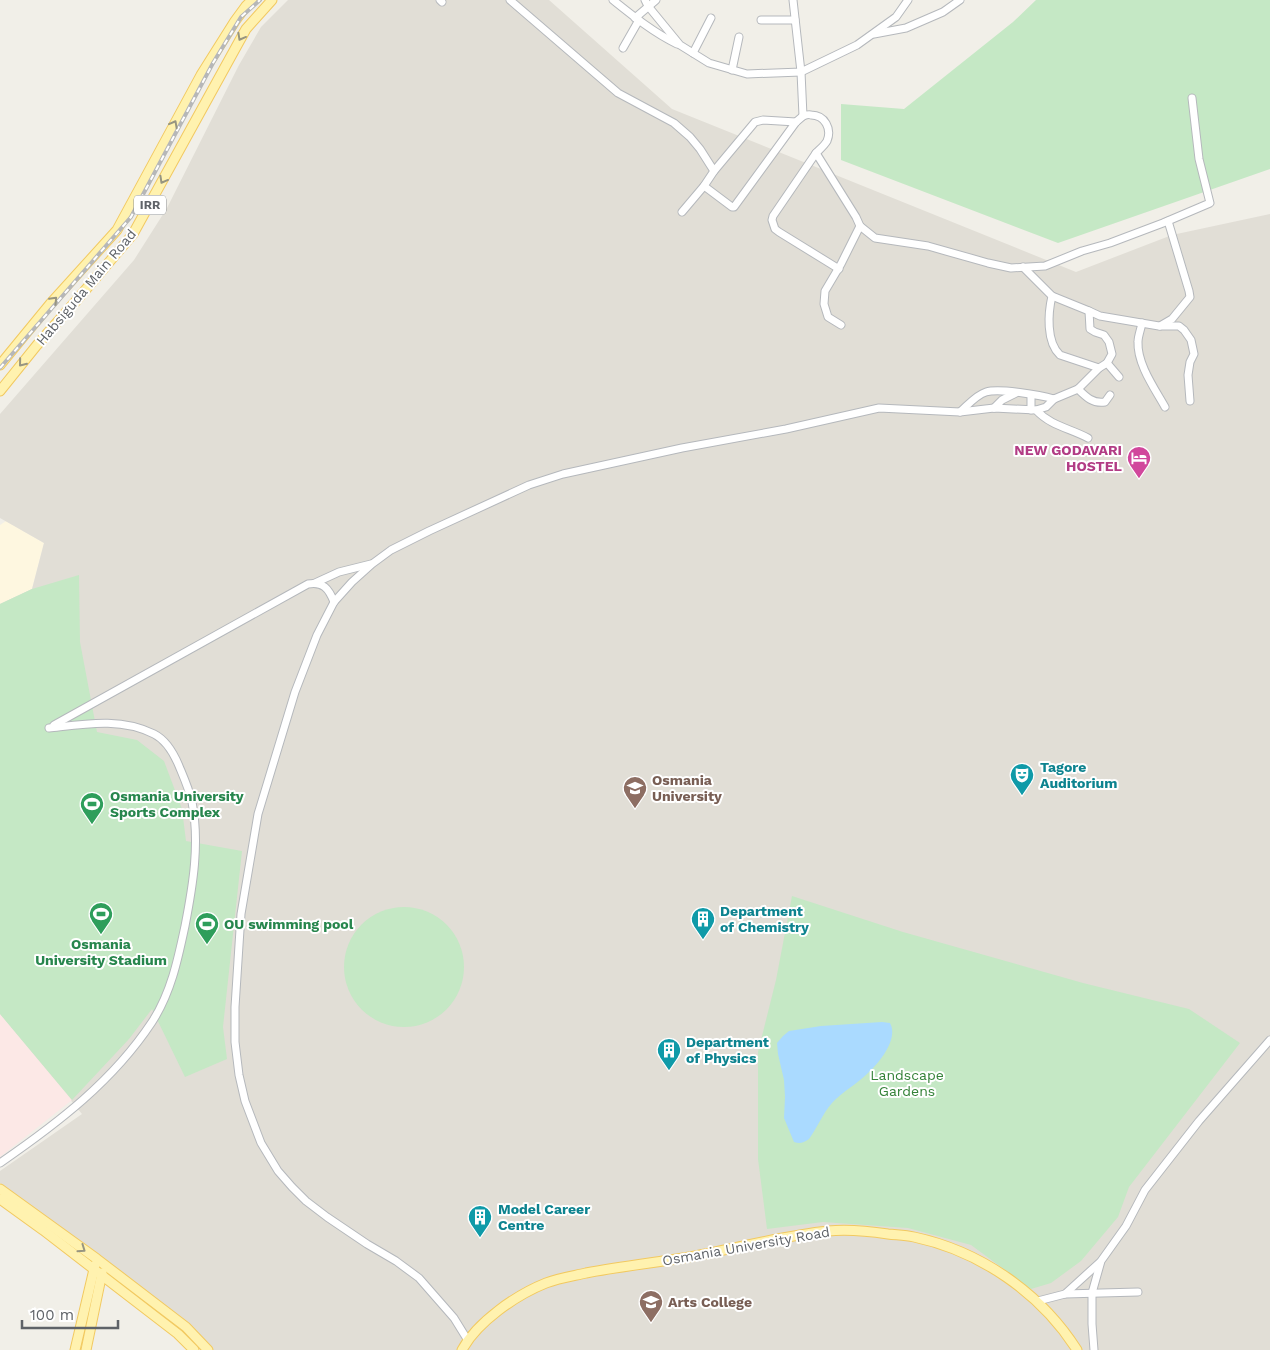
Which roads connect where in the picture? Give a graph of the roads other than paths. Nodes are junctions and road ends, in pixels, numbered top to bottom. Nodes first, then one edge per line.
1 (252, 0) edge
2 (272, 0) edge
3 (510, 0) edge
4 (613, 0) edge
5 (656, 0) edge
6 (792, 0) edge
7 (908, 0) edge
8 (960, 0) edge
9 (647, 3) edge
10 (711, 18) dead end
11 (637, 19) junction
12 (761, 20) dead end
13 (795, 20) junction
14 (871, 35) junction
15 (739, 37) dead end
16 (680, 45) junction
17 (623, 48) dead end
18 (693, 53) junction
19 (732, 70) junction
20 (801, 72) junction
21 (1192, 98) dead end
22 (803, 116) junction
23 (796, 122) junction
24 (816, 153) junction
25 (714, 171) junction
26 (704, 186) junction
27 (682, 212) dead end
28 (126, 215) junction
29 (1168, 221) junction
30 (139, 224) junction
31 (860, 226) junction
32 (1023, 267) junction
33 (839, 268) junction
34 (1052, 296) junction
35 (1089, 311) junction
36 (1142, 323) junction
37 (841, 325) dead end
38 (1159, 326) junction
39 (1108, 363) junction
40 (0, 364) edge
41 (1099, 368) junction
42 (1119, 377) dead end
43 (1078, 389) junction
44 (0, 391) edge
45 (1016, 393) junction
46 (1031, 395) junction
47 (1110, 395) dead end
48 (1054, 399) junction
49 (1190, 401) dead end
50 (994, 408) junction
51 (1166, 408) dead end
52 (1034, 410) junction
53 (960, 412) junction
54 (1088, 438) dead end
55 (372, 564) junction
56 (315, 583) junction
57 (334, 602) junction
58 (1270, 1040) edge
59 (0, 1163) edge
60 (0, 1189) edge
61 (0, 1199) edge
62 (1101, 1261) junction
63 (100, 1262) junction
64 (94, 1270) junction
65 (102, 1276) junction
66 (1092, 1292) junction
67 (1138, 1292) dead end
68 (1065, 1294) junction
69 (1038, 1301) junction
70 (468, 1339) junction
71 (75, 1350) edge
72 (86, 1350) edge
73 (194, 1350) edge
74 (208, 1350) edge
75 (462, 1350) edge
76 (1077, 1350) edge
77 (1094, 1350) edge

28 -> 1 main road, Habsiguda Main Road / IRR
2 -> 30 main road, Habsiguda Main Road / IRR
3 - 25 street
4 - 11 street
5 - 9 street
6 - 13 street
7 - 14 street
8 - 14 street
9 - 11 street
9 - 16 street
10 - 18 street
11 - 16 street
11 - 17 street
12 - 13 street
13 - 20 street
14 - 20 street
15 - 19 street
16 - 18 street
18 - 19 street
19 - 20 street
20 - 22 street
21 - 29 street
22 - 23 street
22 - 24 street
23 - 25 street
23 - 26 street
24 - 31 street
24 - 33 street
25 - 26 street
26 - 27 street
28 - 30 main road
40 -> 28 main road, Habsiguda Main Road / IRR
29 - 32 street
29 - 38 street
30 -> 44 main road, Habsiguda Main Road / IRR
31 - 32 street
31 - 33 street
32 - 34 street
33 - 37 street
34 - 35 street
34 - 41 street
35 - 36 street
35 - 39 street
36 - 38 street
36 - 51 street
38 - 49 street
39 - 41 street
39 - 42 street
41 - 43 street
43 - 47 street
43 - 48 street
45 - 46 street
45 - 50 street
45 - 53 street
46 - 48 street
46 - 52 street
48 - 52 street
50 - 52 street
50 - 53 street
52 - 54 street
53 - 55 street
55 - 56 street
55 - 57 street
56 - 57 street
56 - 59 street
57 - 70 street
58 - 62 street
60 -> 63 main road
61 - 64 main road
62 - 66 street
62 - 68 street
63 - 64 main road
63 - 65 main road
63 - 74 main road
64 - 65 main road
64 - 71 main road
65 - 72 main road
65 - 73 main road
66 - 67 street
66 - 68 street
66 - 77 street
68 - 69 street
69 - 70 main road, Osmania University Road
69 - 76 main road, Osmania University Road
70 - 75 main road, Osmania University Road

